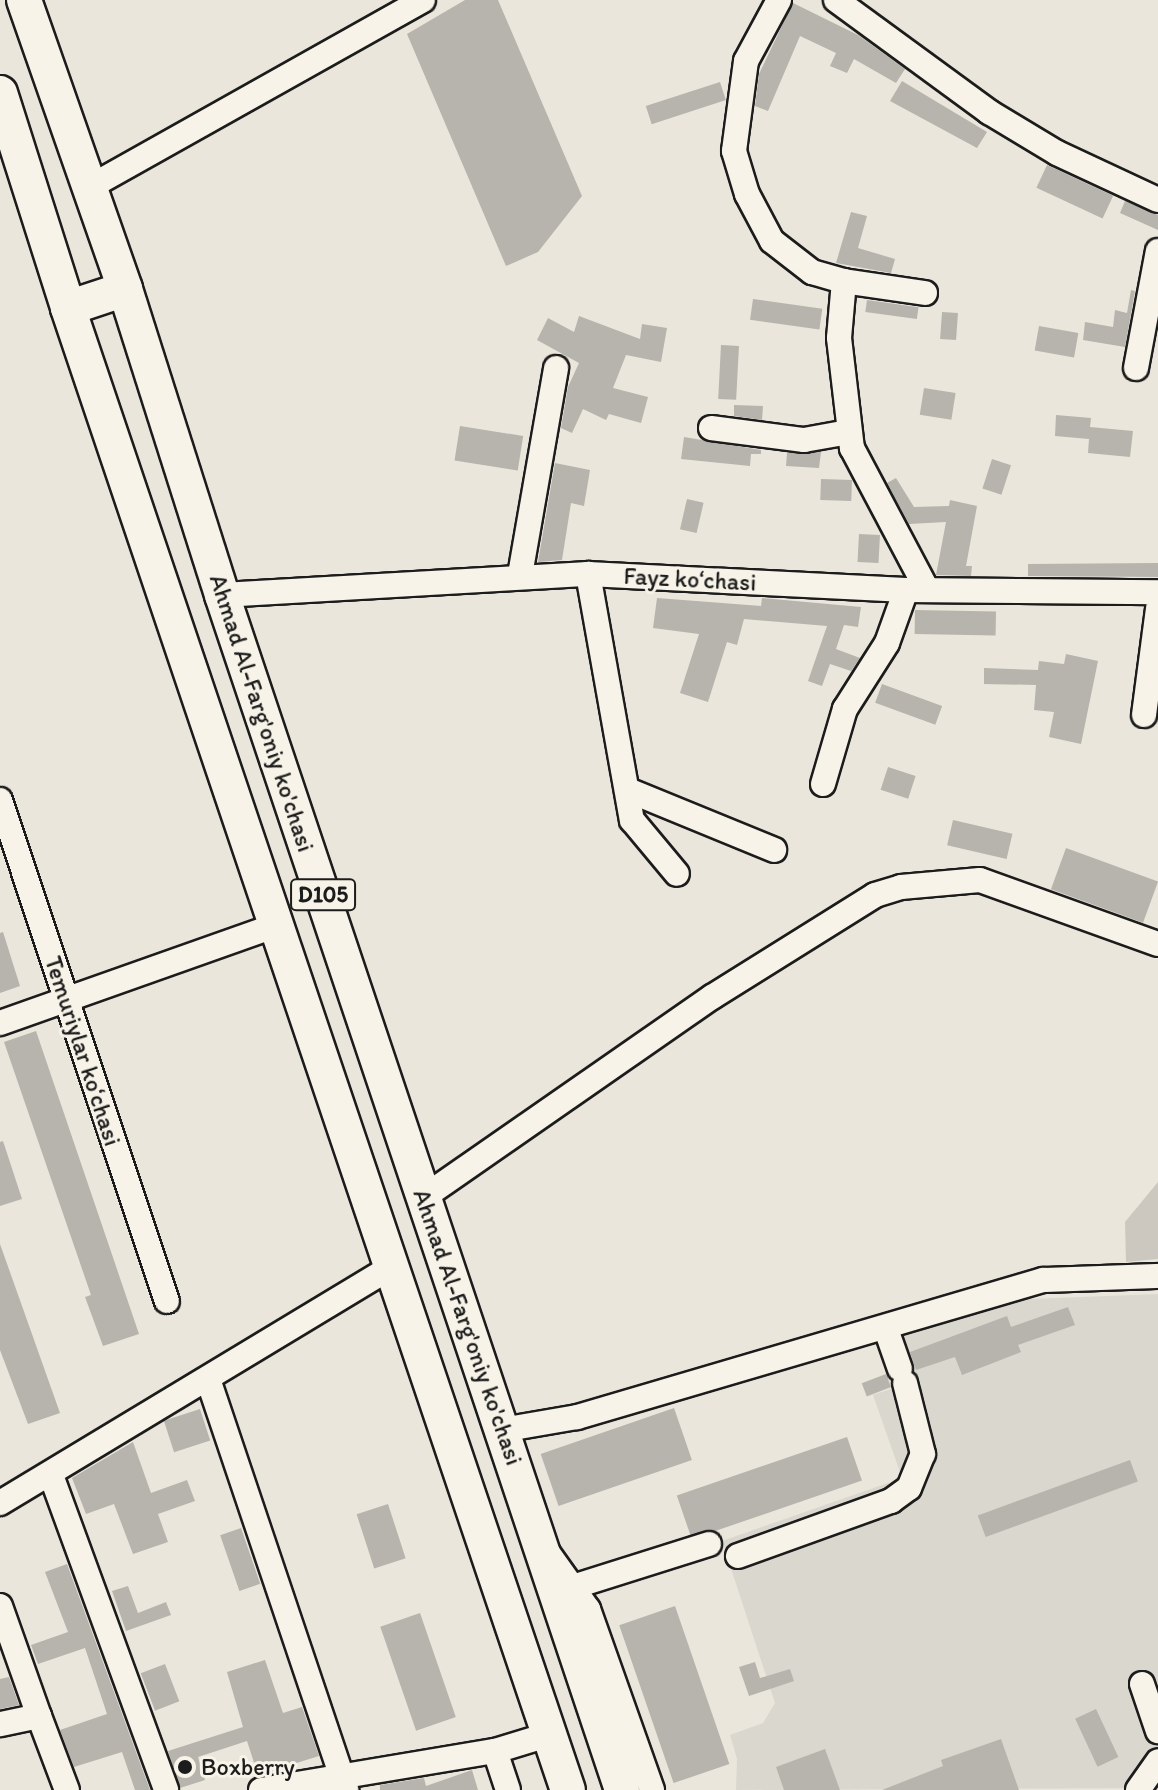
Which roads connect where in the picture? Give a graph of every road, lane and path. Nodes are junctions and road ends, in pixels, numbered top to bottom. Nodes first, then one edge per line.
1 (24, 0) edge
2 (423, 0) edge
3 (779, 0) edge
4 (836, 0) edge
5 (0, 93) edge
6 (88, 188) junction
7 (1158, 200) edge
8 (1158, 251) edge
9 (844, 281) junction
10 (125, 289) junction
11 (925, 293) dead end
12 (68, 308) junction
13 (556, 368) dead end
14 (1136, 368) dead end
15 (711, 428) dead end
16 (849, 432) junction
17 (588, 574) junction
18 (520, 575) junction
19 (916, 589) junction
20 (1158, 592) edge
21 (222, 595) junction
22 (1158, 608) edge
23 (1144, 715) dead end
24 (823, 784) dead end
25 (628, 790) junction
26 (0, 800) edge
27 (774, 850) dead end
28 (677, 874) dead end
29 (279, 924) junction
30 (1158, 944) edge
31 (66, 1000) junction
32 (0, 1023) edge
33 (424, 1197) junction
34 (393, 1266) junction
35 (1158, 1276) edge
36 (167, 1301) dead end
37 (886, 1329) junction
38 (208, 1379) junction
39 (502, 1430) junction
40 (51, 1475) junction
41 (0, 1503) edge
42 (709, 1544) dead end
43 (738, 1556) dead end
44 (566, 1589) junction
45 (0, 1606) edge
46 (1142, 1684) dead end
47 (39, 1716) junction
48 (0, 1724) edge
49 (1158, 1731) edge
50 (551, 1734) junction
51 (495, 1751) junction
52 (1158, 1761) edge
53 (344, 1783) edge
54 (67, 1790) edge
55 (166, 1790) edge
56 (261, 1790) edge
57 (508, 1790) edge
58 (568, 1790) edge
59 (622, 1790) edge
60 (652, 1790) edge
61 (1138, 1790) edge

1 - 6 highway, Ahmad Al-Farg'oniy ko'chasi / D105
2 - 6 street
3 - 9 street
4 - 7 street
5 - 12 highway, Ahmad Al-Farg'oniy ko'chasi / D105
6 - 10 highway, Ahmad Al-Farg'oniy ko'chasi / D105
8 - 14 street
9 - 11 street
9 - 16 street
10 - 12 highway
10 - 21 highway, Ahmad Al-Farg'oniy ko'chasi / D105
12 - 29 highway, Ahmad Al-Farg'oniy ko'chasi / D105
13 - 18 street
15 - 16 street
16 - 19 street
17 - 18 street, Fayz koʻchasi
17 - 19 street, Fayz koʻchasi
17 - 25 street
18 - 21 street, Fayz koʻchasi
19 - 20 street, Fayz koʻchasi
19 - 24 street
21 - 33 highway, Ahmad Al-Farg'oniy ko'chasi / D105
22 - 23 street
25 - 27 street
25 - 28 street
26 - 31 street, Temuriylar koʻchasi
29 - 31 street
29 - 34 highway, Ahmad Al-Farg'oniy ko'chasi / D105
30 - 33 street
31 - 32 street
31 - 36 street, Temuriylar koʻchasi
33 - 39 highway, Ahmad Al-Farg'oniy ko'chasi / D105
34 - 38 street
34 - 50 highway, Ahmad Al-Farg'oniy ko'chasi / D105
35 - 37 street
37 - 39 street
37 - 43 street
38 - 40 street
38 - 53 street
39 - 44 highway, Ahmad Al-Farg'oniy ko'chasi / D105
40 - 41 street
40 - 55 street
42 - 44 street
44 - 59 highway, Ahmad Al-Farg'oniy ko'chasi / D105
44 - 60 street
45 - 47 street
46 - 49 street
47 - 48 street
47 - 54 street
50 - 51 street
50 - 58 highway, Ahmad Al-Farg'oniy ko'chasi / D105
51 - 53 street
51 - 57 street
52 - 61 street
53 - 56 street

